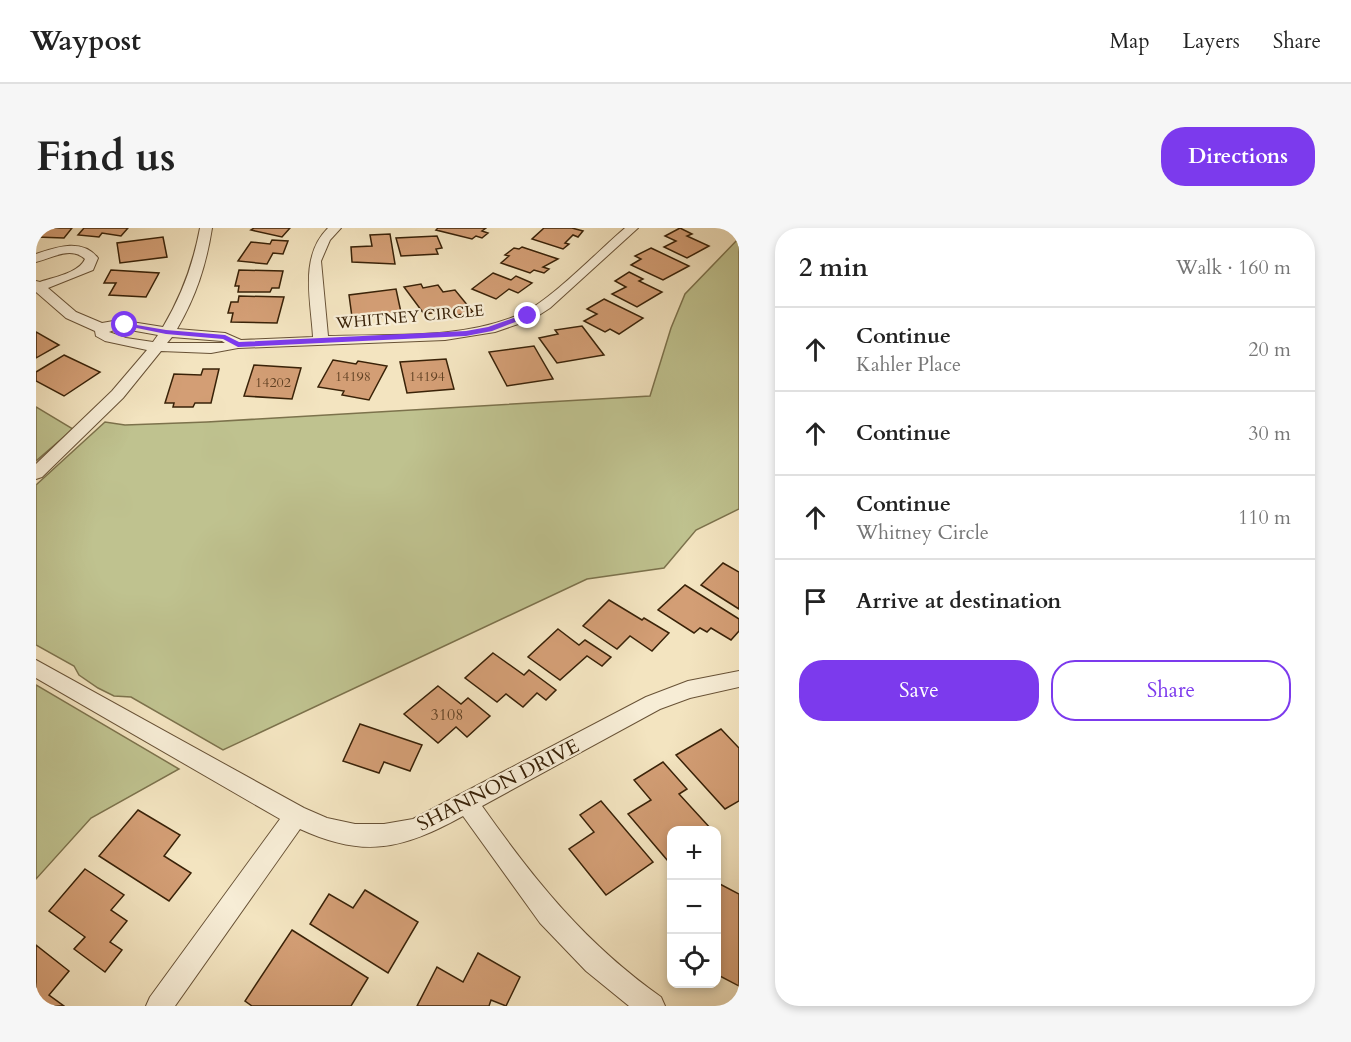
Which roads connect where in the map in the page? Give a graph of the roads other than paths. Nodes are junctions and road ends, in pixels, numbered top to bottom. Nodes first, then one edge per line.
1 (206, 228) edge
2 (335, 228) edge
3 (632, 228) edge
4 (36, 258) edge
5 (37, 286) edge
6 (103, 329) junction
7 (166, 332) junction
8 (321, 342) junction
9 (238, 344) junction
10 (158, 346) junction
11 (36, 473) edge
12 (36, 668) edge
13 (739, 679) edge
14 (467, 803) junction
15 (296, 816) junction
16 (159, 1006) edge
17 (652, 1006) edge

1 - 7 street
2 - 8 street
3 - 8 street, WHITNEY CIRCLE
4 - 5 street
5 - 6 street
6 - 7 street
6 - 10 street, WHITNEY CIRCLE
7 - 9 street
7 - 10 street
8 - 9 street, WHITNEY CIRCLE
9 - 10 street, WHITNEY CIRCLE
10 - 11 street
12 - 15 street, SHANNON DRIVE
13 - 14 street, SHANNON DRIVE
14 - 15 street, SHANNON DRIVE
14 - 17 street
15 - 16 street

